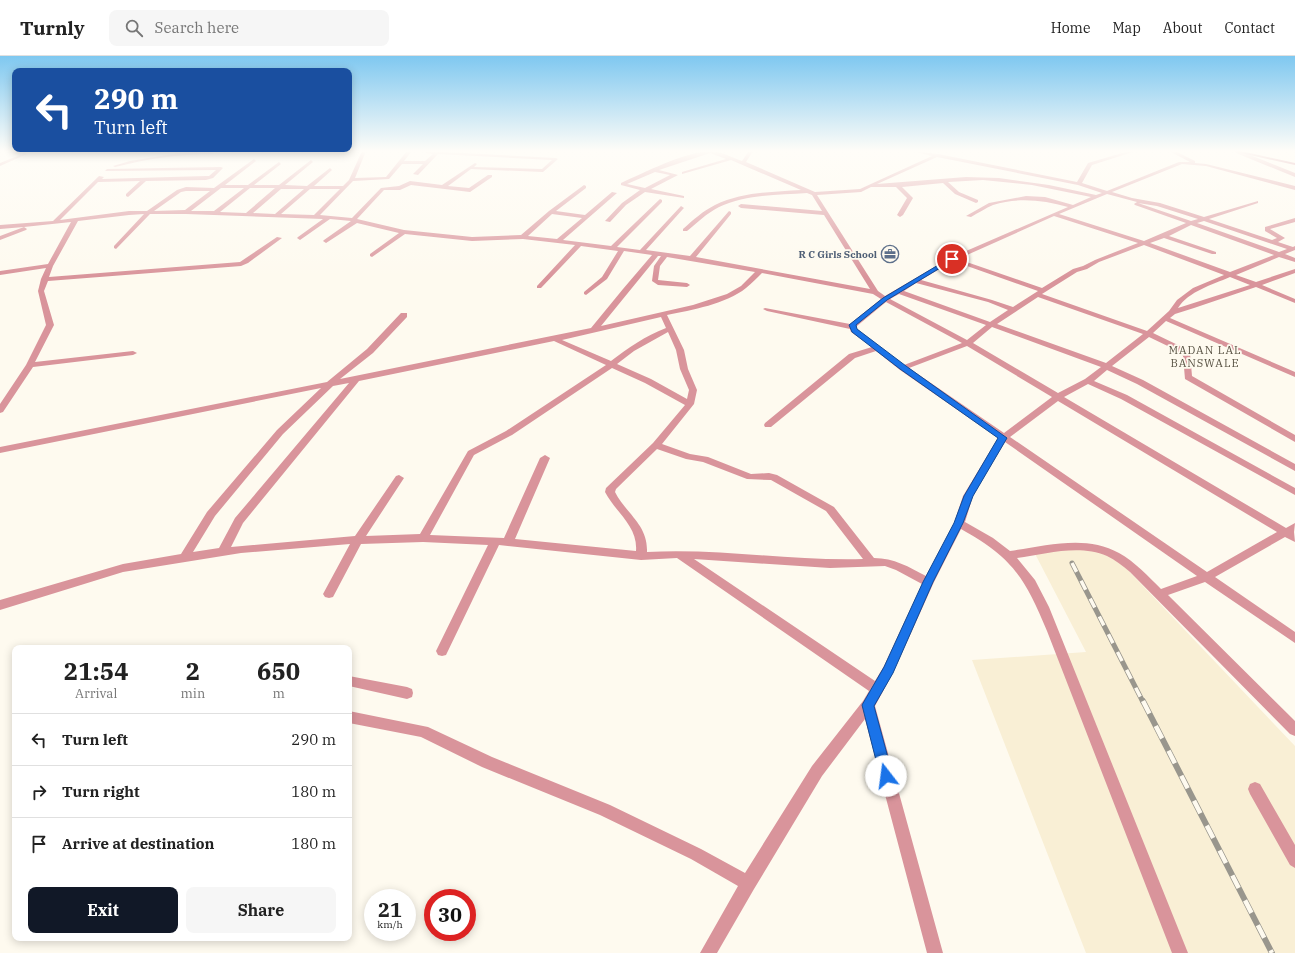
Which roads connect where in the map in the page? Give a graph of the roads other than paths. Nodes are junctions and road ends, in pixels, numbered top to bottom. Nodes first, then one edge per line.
1 (85, 193) edge
2 (130, 193) edge
3 (177, 193) edge
4 (212, 193) edge
5 (240, 193) edge
6 (274, 193) edge
7 (303, 193) edge
8 (340, 193) edge
9 (380, 193) edge
10 (576, 193) edge
11 (614, 193) dead end
12 (641, 193) edge
13 (660, 193) edge
14 (799, 193) edge
15 (813, 193) edge
16 (905, 193) edge
17 (956, 193) edge
18 (1079, 193) edge
19 (1107, 193) edge
20 (1111, 193) edge
21 (128, 195) dead end
22 (682, 197) dead end
23 (1097, 197) junction
24 (1131, 200) junction
25 (660, 201) dead end
26 (976, 201) dead end
27 (1256, 202) dead end
28 (741, 206) dead end
29 (1072, 206) junction
30 (681, 208) dead end
31 (149, 212) junction
32 (186, 212) junction
33 (216, 212) junction
34 (551, 212) junction
35 (249, 213) junction
36 (826, 213) junction
37 (278, 214) junction
38 (729, 214) dead end
39 (1053, 214) junction
40 (900, 215) dead end
41 (316, 216) junction
42 (969, 216) dead end
43 (329, 217) junction
44 (585, 217) junction
45 (76, 219) junction
46 (1204, 219) junction
47 (355, 220) junction
48 (1295, 220) edge
49 (608, 221) dead end
50 (55, 222) junction
51 (1189, 224) junction
52 (34, 225) junction
53 (0, 227) edge
54 (685, 230) dead end
55 (404, 232) junction
56 (1164, 236) junction
57 (523, 237) junction
58 (0, 238) edge
59 (279, 238) dead end
60 (300, 238) dead end
61 (326, 241) dead end
62 (559, 241) junction
63 (1273, 242) junction
64 (580, 244) junction
65 (1142, 244) junction
66 (116, 247) dead end
67 (612, 248) junction
68 (622, 249) junction
69 (1294, 249) edge
70 (640, 252) junction
71 (1214, 253) dead end
72 (656, 254) junction
73 (1277, 254) junction
74 (372, 255) dead end
75 (665, 255) junction
76 (692, 258) junction
77 (952, 259) junction
78 (1295, 260) edge
79 (50, 266) junction
80 (761, 270) junction
81 (1295, 271) edge
82 (0, 273) edge
83 (1229, 274) junction
84 (44, 279) junction
85 (915, 281) junction
86 (1256, 284) junction
87 (687, 285) dead end
88 (539, 287) dead end
89 (898, 291) junction
90 (876, 292) junction
91 (586, 293) dead end
92 (1041, 293) junction
93 (885, 299) junction
94 (1295, 301) edge
95 (767, 309) dead end
96 (1014, 310) junction
97 (1172, 312) junction
98 (663, 314) junction
99 (404, 315) dead end
100 (1165, 318) junction
101 (992, 324) junction
102 (853, 327) junction
103 (670, 329) junction
104 (594, 330) junction
105 (1149, 333) junction
106 (555, 339) junction
107 (968, 343) junction
108 (877, 348) junction
109 (133, 353) dead end
110 (30, 365) junction
111 (611, 365) junction
112 (1106, 366) junction
113 (903, 368) junction
114 (1295, 375) edge
115 (357, 378) junction
116 (1088, 381) junction
117 (330, 384) junction
118 (1059, 396) junction
119 (690, 404) junction
120 (0, 410) edge
121 (768, 425) dead end
122 (1003, 438) junction
123 (1295, 439) edge
124 (656, 446) junction
125 (0, 450) edge
126 (545, 458) dead end
127 (1295, 468) edge
128 (399, 478) dead end
129 (1295, 492) edge
130 (959, 523) junction
131 (1295, 527) edge
132 (1285, 532) junction
133 (423, 538) junction
134 (1295, 538) edge
135 (358, 540) junction
136 (495, 542) junction
137 (508, 542) junction
138 (223, 551) junction
139 (678, 554) junction
140 (1008, 555) junction
141 (641, 556) junction
142 (184, 557) junction
143 (872, 563) junction
144 (1207, 577) junction
145 (928, 582) junction
146 (329, 594) dead end
147 (1159, 594) junction
148 (0, 605) edge
149 (1295, 638) edge
150 (442, 651) dead end
151 (352, 682) edge
152 (878, 689) junction
153 (407, 693) dead end
154 (868, 705) junction
155 (352, 718) edge
156 (1295, 730) edge
157 (1254, 789) dead end
158 (1295, 860) edge
159 (748, 883) junction
160 (708, 953) edge
161 (935, 953) edge
162 (1180, 953) edge

1 - 50 street
2 - 21 street
3 - 31 street
4 - 32 street
5 - 33 street
6 - 35 street
7 - 37 street
8 - 41 street
9 - 47 street
10 - 34 street
11 - 44 street
12 - 49 street
13 - 22 street
14 - 54 street
15 - 36 street
16 - 40 street
17 - 26 street
18 - 23 street
19 - 23 street
20 - 24 street
23 - 29 street
24 - 46 street
24 - 51 street
25 - 67 street
27 - 46 street
28 - 36 street
29 - 39 street
29 - 42 street
30 - 70 street
31 - 32 street
31 - 45 street
31 - 66 street
32 - 33 street
33 - 35 street
34 - 44 street
34 - 57 street
35 - 37 street
36 - 90 street
37 - 41 street
38 - 76 street
39 - 65 street
39 - 77 street
41 - 43 street
43 - 47 street
43 - 60 street
44 - 62 street
45 - 50 street
45 - 79 street
46 - 51 street
46 - 63 street
47 - 55 street
47 - 61 street
48 - 63 street
50 - 52 street
51 - 56 street
51 - 73 street
52 - 53 street
52 - 58 street
55 - 57 street
55 - 74 street
56 - 65 street
56 - 71 street
57 - 62 street
59 - 84 street
62 - 64 street
63 - 69 street
64 - 67 street
64 - 88 street
65 - 83 street
65 - 92 street
67 - 68 street
68 - 70 street
68 - 91 street
69 - 73 street
70 - 72 street
72 - 75 street
72 - 104 street
73 - 78 street
73 - 83 street
75 - 76 street
75 - 87 street
76 - 80 street
77 - 85 street
77 - 92 street
79 - 82 street
79 - 84 street
80 - 90 street
80 - 98 street
81 - 86 street
83 - 86 street
83 - 97 street
84 - 110 street
85 - 89 street
85 - 96 street
86 - 94 street
86 - 97 street
89 - 93 street
89 - 101 street
90 - 93 street
92 - 96 street
92 - 105 street
93 - 102 street
93 - 107 street
95 - 102 street
96 - 101 street
97 - 100 street
98 - 103 street
98 - 104 street
99 - 117 street
100 - 105 street
100 - 114 street
101 - 107 street
101 - 112 street
102 - 108 street
103 - 111 street
103 - 119 street
104 - 106 street
105 - 112 street
105 - 123 street
106 - 111 street
106 - 115 street
107 - 113 street
107 - 118 street
108 - 113 street
108 - 121 street
109 - 110 street
110 - 120 street
111 - 119 street
111 - 133 street
112 - 116 street
112 - 127 street
113 - 122 street
115 - 117 street
115 - 138 street
116 - 118 street
116 - 129 street
117 - 125 street
117 - 142 street
118 - 122 street
118 - 132 street
119 - 124 street
122 - 130 street
122 - 144 street
124 - 141 street
124 - 143 street
126 - 137 street
128 - 135 street
130 - 140 street
130 - 145 street
131 - 132 street
132 - 134 street
132 - 144 street
133 - 135 street
133 - 136 street
135 - 138 street
135 - 146 street
136 - 137 street
136 - 150 street
137 - 141 street
138 - 142 street
139 - 141 street
139 - 143 street
139 - 152 street
140 - 147 street
140 - 162 street
142 - 148 street
143 - 145 street
144 - 147 street
144 - 149 street
145 - 152 street
147 - 156 street
151 - 153 street
152 - 154 street
154 - 159 street
154 - 161 street
155 - 159 street
157 - 158 street
159 - 160 street

